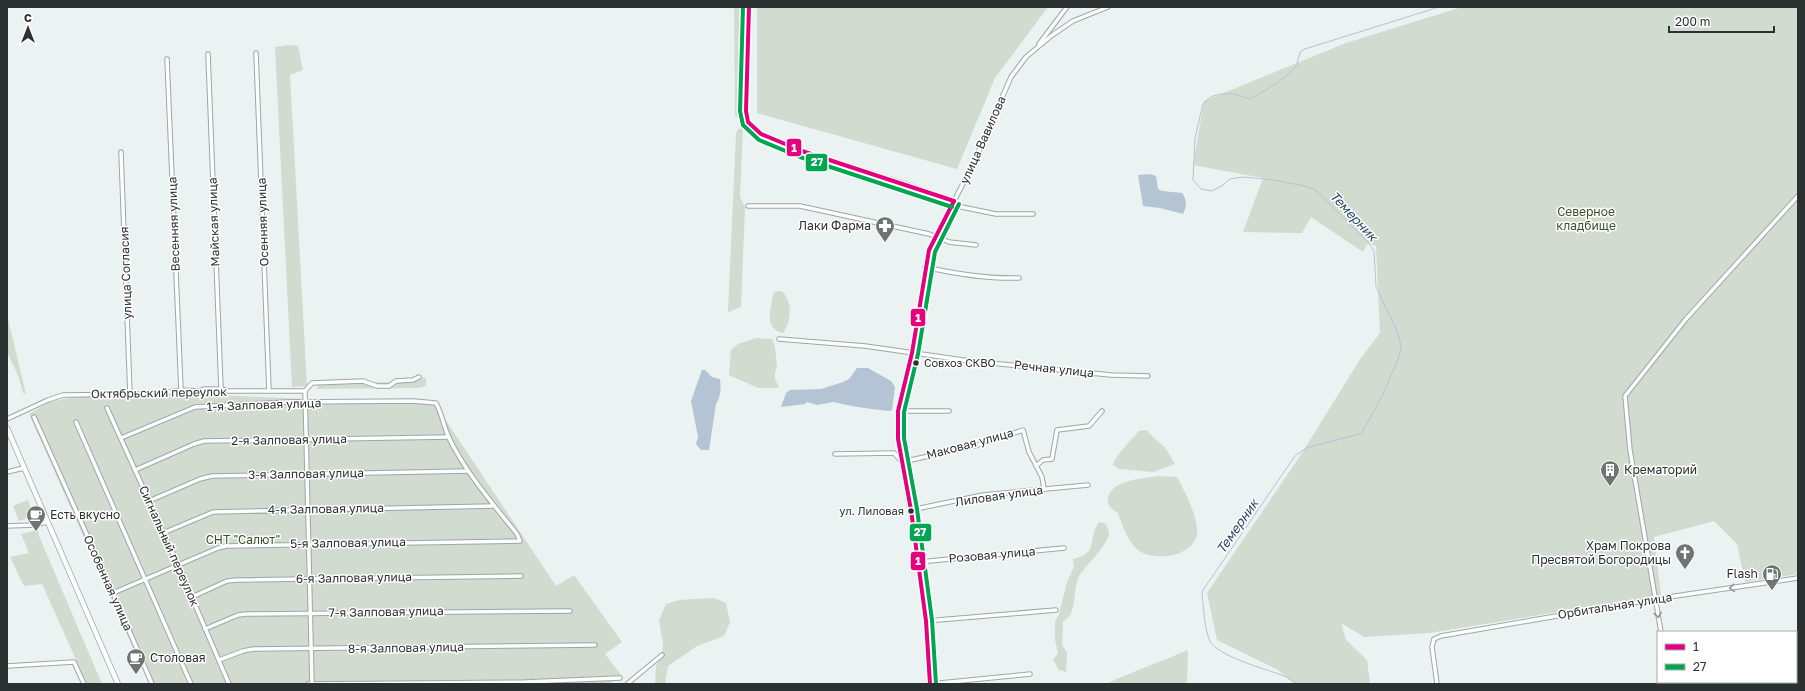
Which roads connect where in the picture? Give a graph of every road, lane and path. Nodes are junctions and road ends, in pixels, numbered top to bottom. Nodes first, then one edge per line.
1 (749, 7) edge
2 (1067, 7) edge
3 (1108, 7) edge
4 (1035, 50) junction
5 (256, 52) dead end
6 (208, 54) dead end
7 (167, 58) dead end
8 (121, 152) dead end
9 (1798, 196) edge
10 (953, 203) junction
11 (748, 206) dead end
12 (1033, 214) dead end
13 (935, 238) junction
14 (976, 245) dead end
15 (925, 267) junction
16 (1019, 278) dead end
17 (779, 339) dead end
18 (912, 353) junction
19 (1148, 376) dead end
20 (419, 377) dead end
21 (221, 389) junction
22 (181, 390) junction
23 (269, 391) junction
24 (304, 391) junction
25 (130, 395) junction
26 (305, 402) junction
27 (107, 408) dead end
28 (898, 411) junction
29 (1102, 411) dead end
30 (949, 412) dead end
31 (34, 417) dead end
32 (7, 419) edge
33 (76, 422) dead end
34 (7, 428) edge
35 (449, 437) junction
36 (121, 438) junction
37 (306, 440) junction
38 (835, 454) dead end
39 (902, 462) junction
40 (1036, 466) junction
41 (7, 467) edge
42 (24, 468) junction
43 (136, 470) junction
44 (468, 471) junction
45 (8, 472) edge
46 (307, 474) junction
47 (1088, 485) dead end
48 (1044, 489) junction
49 (149, 501) junction
50 (494, 506) junction
51 (308, 509) junction
52 (911, 510) junction
53 (47, 522) junction
54 (7, 526) edge
55 (163, 533) junction
56 (309, 543) junction
57 (1064, 548) dead end
58 (919, 562) junction
59 (178, 565) junction
60 (520, 576) dead end
61 (1798, 578) edge
62 (146, 579) junction
63 (309, 579) junction
64 (113, 593) junction
65 (192, 597) junction
66 (1655, 599) junction
67 (1056, 610) dead end
68 (570, 611) dead end
69 (310, 613) junction
70 (926, 621) junction
71 (205, 629) junction
72 (1661, 631) edge
73 (595, 645) dead end
74 (311, 649) junction
75 (662, 655) dead end
76 (219, 660) junction
77 (7, 666) edge
78 (1030, 674) dead end
79 (620, 678) dead end
80 (84, 684) edge
81 (118, 684) edge
82 (152, 684) edge
83 (191, 684) edge
84 (229, 684) edge
85 (308, 684) edge
86 (312, 684) edge
87 (627, 684) edge
88 (930, 684) edge
89 (1437, 684) edge

1 - 10 street
2 - 4 street, улица Вавилова
3 - 4 street, улица Вавилова
4 - 10 street, улица Вавилова
5 - 23 street, Осенняя улица
6 - 21 street, Майская улица
7 - 22 street, Весенняя улица
8 - 25 street, улица Согласия
9 - 66 street
10 - 12 street
10 - 13 street, улица Вавилова
11 - 13 street
13 - 14 street
13 - 15 street, улица Вавилова
15 - 16 street
15 - 18 street, улица Вавилова
17 - 18 street, Речная улица
18 - 19 street, Речная улица
18 - 28 street, улица Вавилова
20 - 24 street
21 - 22 street, Октябрьский переулок
21 - 23 street, Октябрьский переулок
22 - 25 street, Октябрьский переулок
23 - 24 street, Октябрьский переулок
24 - 26 street
25 - 32 street, Октябрьский переулок
26 - 35 street, 1-я Залповая улица
26 - 36 street, 1-я Залповая улица
26 - 37 street
27 - 36 street, Сигнальный переулок
28 - 30 street
28 - 39 street, улица Вавилова
29 - 40 street
31 - 64 street, Особенная улица
33 - 62 street
34 - 42 main road
35 - 37 street, 2-я Залповая улица
35 - 44 street
36 - 43 street, Сигнальный переулок
37 - 43 street, 2-я Залповая улица
37 - 46 street
38 - 39 street
39 - 40 street, Маковая улица
39 - 52 street, улица Вавилова
40 - 48 street, Маковая улица
41 - 45 street
42 - 45 street
42 - 53 main road
43 - 49 street, Сигнальный переулок
44 - 46 street, 3-я Залповая улица
44 - 50 street
46 - 49 street, 3-я Залповая улица
46 - 51 street
47 - 48 street, Лиловая улица
48 - 52 street, Лиловая улица
49 - 55 street, Сигнальный переулок
50 - 51 street, 4-я Залповая улица
50 - 56 street, 5-я Залповая улица
51 - 55 street, 4-я Залповая улица
51 - 56 street
52 - 58 street, улица Вавилова
53 - 54 street
53 - 81 main road
55 - 59 street, Сигнальный переулок
56 - 59 street, 5-я Залповая улица
56 - 63 street
57 - 58 street, Розовая улица
58 - 70 street, улица Вавилова
59 - 62 street, 5-я Залповая улица
59 - 65 street, Сигнальный переулок
60 - 63 street, 6-я Залповая улица
61 -> 66 street, Орбитальная улица
62 - 64 street, 5-я Залповая улица
62 - 83 street
63 - 65 street, 6-я Залповая улица
63 - 69 street
64 - 82 street, Особенная улица
65 - 71 street, Сигнальный переулок
66 -> 72 street
66 - 89 street, Орбитальная улица
67 - 70 street
68 - 69 street, 7-я Залповая улица
69 - 71 street, 7-я Залповая улица
69 - 74 street
70 - 88 street, улица Вавилова
71 - 76 street, Сигнальный переулок
73 - 74 street, 8-я Залповая улица
74 - 76 street, 8-я Залповая улица
74 - 86 street
75 - 87 street
76 - 84 street, Сигнальный переулок
77 - 80 street
78 - 88 street
79 - 86 street
85 - 86 street

